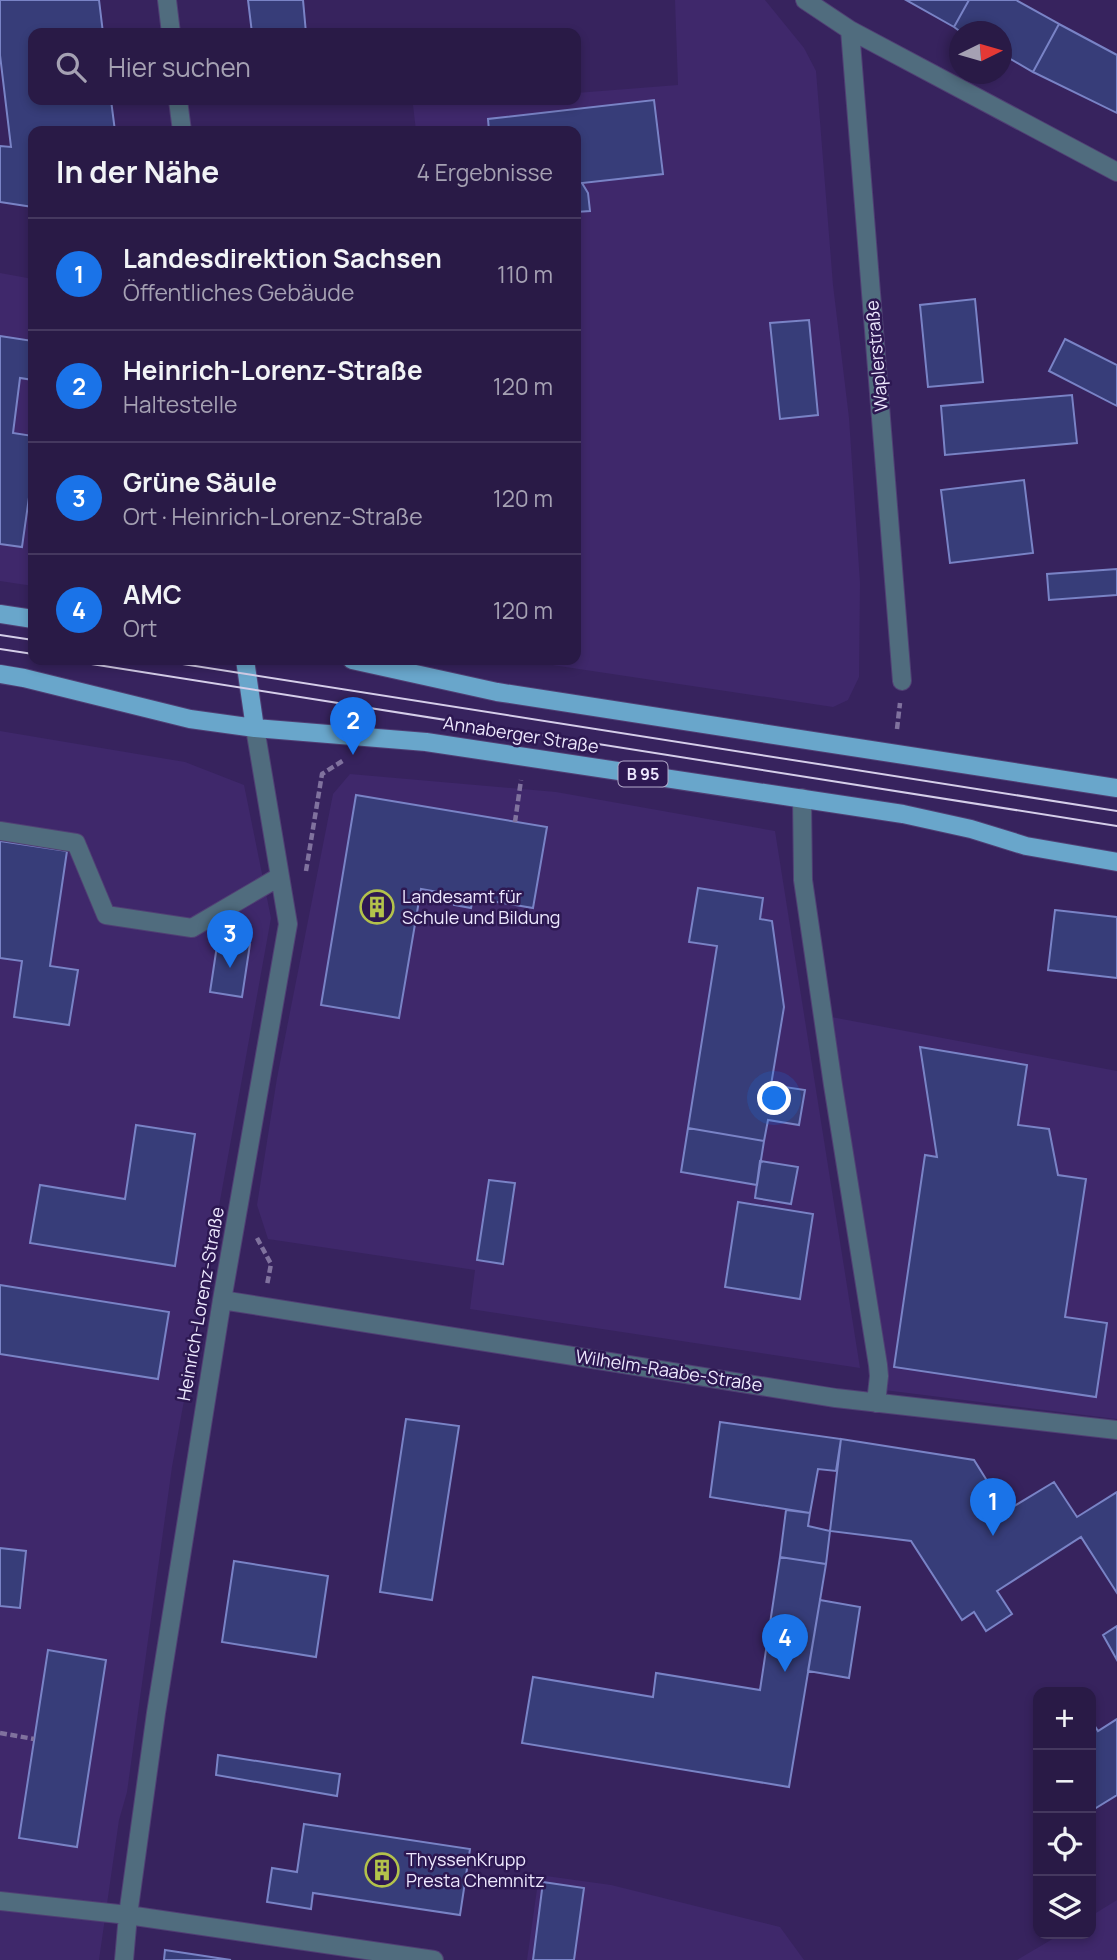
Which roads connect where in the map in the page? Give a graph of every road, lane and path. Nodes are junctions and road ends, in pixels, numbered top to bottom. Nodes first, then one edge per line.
1 (167, 0) edge
2 (805, 0) edge
3 (170, 28) edge
4 (850, 30) junction
5 (179, 105) edge
6 (181, 126) edge
7 (1117, 172) edge
8 (0, 614) edge
9 (28, 618) edge
10 (246, 665) edge
11 (375, 665) edge
12 (0, 674) edge
13 (902, 681) joint
14 (255, 728) junction
15 (894, 754) junction
16 (344, 760) dead end
17 (508, 778) dead end
18 (522, 780) junction
19 (531, 781) dead end
20 (1117, 788) edge
21 (803, 798) junction
22 (515, 822) dead end
23 (0, 831) edge
24 (1117, 862) edge
25 (279, 877) junction
26 (304, 883) dead end
27 (222, 1300) junction
28 (876, 1403) junction
29 (1117, 1430) edge
30 (0, 1732) edge
31 (34, 1738) dead end
32 (0, 1901) edge
33 (128, 1914) junction
34 (124, 1960) edge
35 (434, 1960) edge

1 - 3 street
2 - 4 street
4 - 7 street
4 - 13 street, Waplerstraße
5 - 6 street
8 - 9 main road
10 - 14 main road, Heinrich-Lorenz-Straße
11 - 15 main road
12 - 14 main road, Annaberger Straße / B 95
13 - 15 path
14 - 21 main road, Annaberger Straße / B 95
14 - 25 street, Heinrich-Lorenz-Straße
15 - 20 main road
16 - 26 path
17 - 18 path
18 - 19 path
18 - 22 path
21 - 24 main road, Annaberger Straße / B 95
21 - 28 street
23 - 25 street
25 - 27 street, Heinrich-Lorenz-Straße
27 - 28 street, Wilhelm-Raabe-Straße
27 - 33 street, Heinrich-Lorenz-Straße
28 - 29 street, Wilhelm-Raabe-Straße
30 - 31 path
32 - 33 street
33 - 34 street, Heinrich-Lorenz-Straße
33 - 35 street

